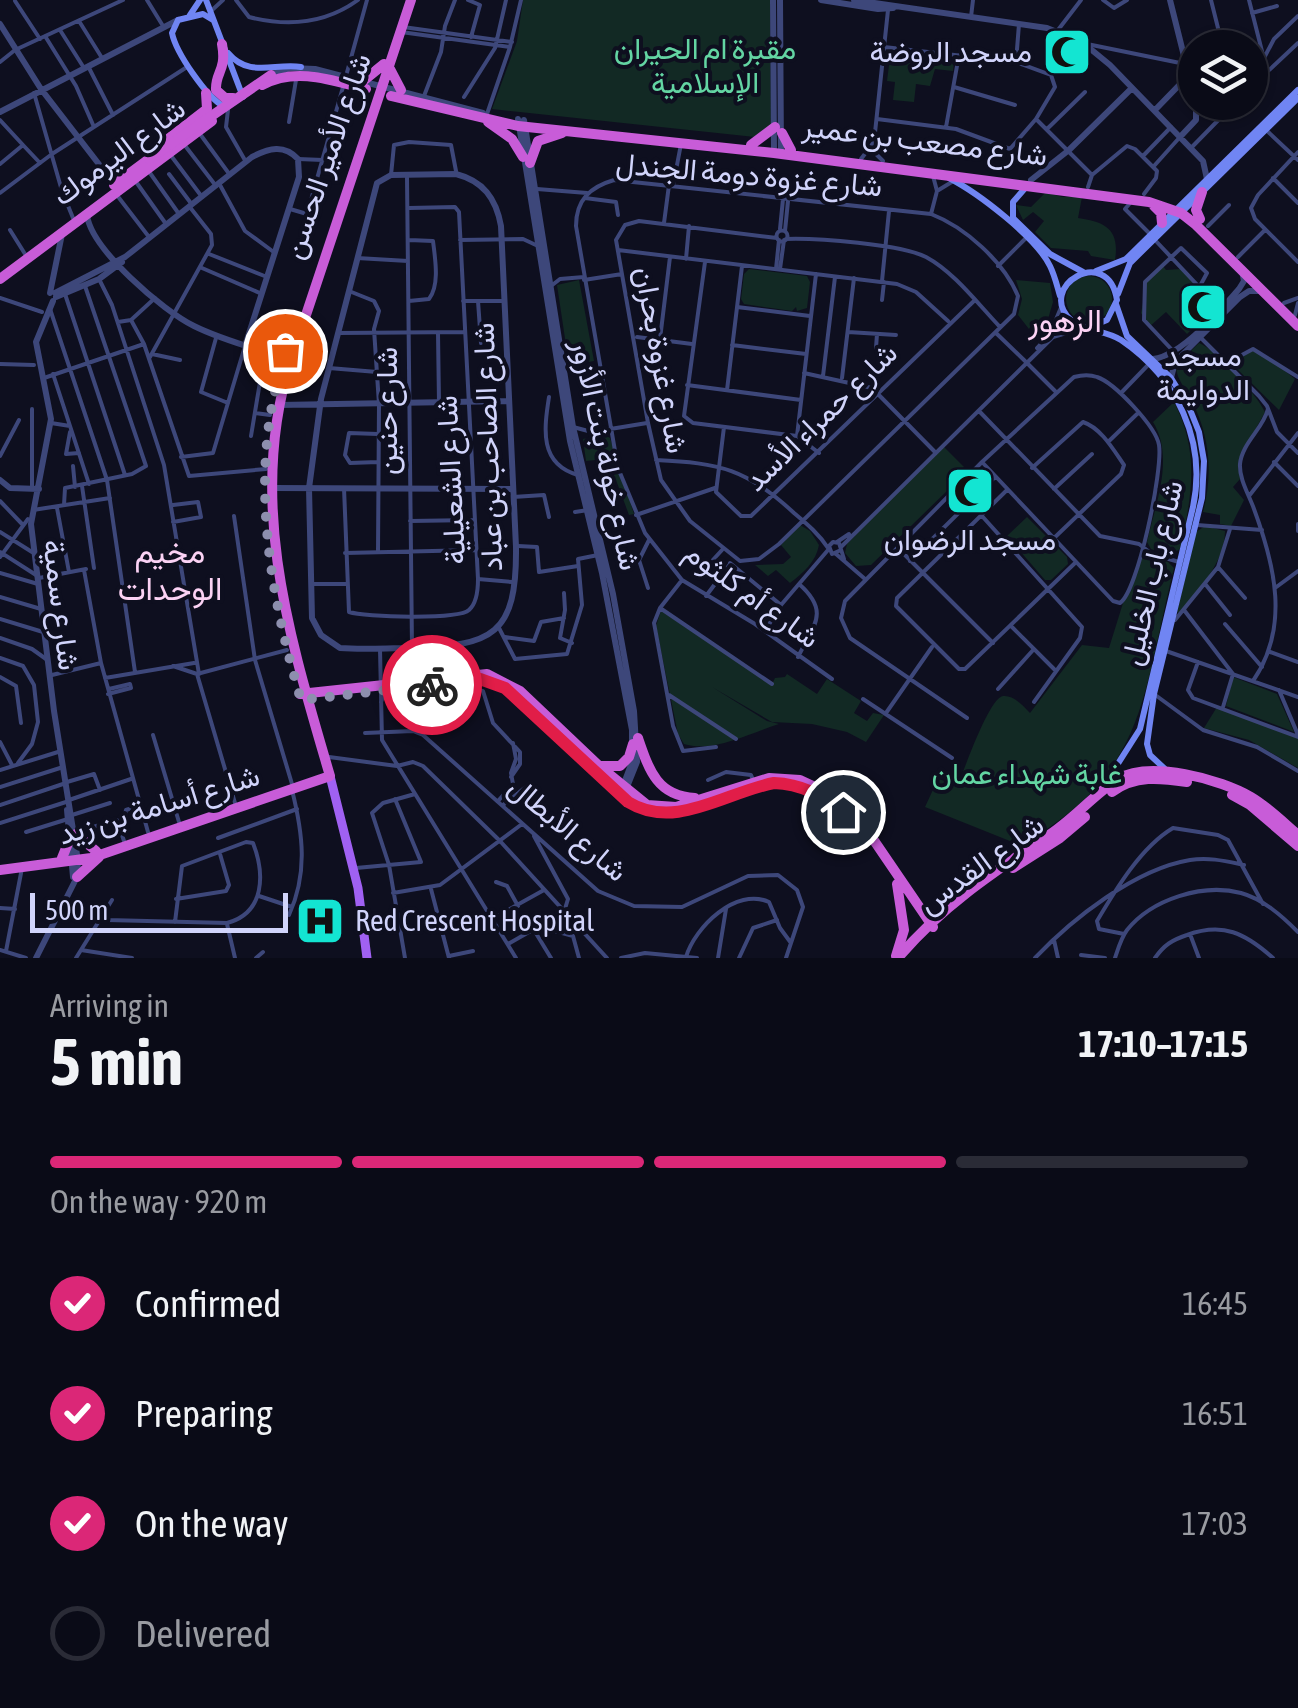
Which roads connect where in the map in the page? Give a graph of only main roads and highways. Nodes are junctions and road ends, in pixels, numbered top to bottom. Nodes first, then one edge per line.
1 (206, 0) edge
2 (408, 0) edge
3 (190, 16) junction
4 (212, 16) junction
5 (223, 44) junction
6 (387, 65) junction
7 (302, 67) road end
8 (198, 78) junction
9 (268, 79) junction
10 (379, 91) junction
11 (206, 93) junction
12 (1298, 94) edge
13 (233, 104) junction
14 (372, 110) junction
15 (483, 116) junction
16 (521, 123) junction
17 (573, 131) junction
18 (751, 145) junction
19 (780, 151) junction
20 (149, 164) junction
21 (948, 177) junction
22 (128, 178) junction
23 (1029, 183) junction
24 (112, 191) junction
25 (1202, 192) junction
26 (1142, 198) junction
27 (1180, 209) junction
28 (1167, 223) junction
29 (1201, 223) junction
30 (1152, 237) junction
31 (1239, 261) junction
32 (1088, 272) junction
33 (0, 276) edge
34 (1062, 302) junction
35 (1116, 302) junction
36 (1298, 312) edge
37 (1089, 327) junction
38 (272, 354) road end
39 (286, 359) junction
40 (1151, 362) junction
41 (274, 410) junction
42 (289, 645) junction
43 (1160, 649) junction
44 (381, 690) junction
45 (518, 693) junction
46 (307, 696) junction
47 (599, 766) junction
48 (324, 771) junction
49 (1171, 772) junction
50 (292, 788) junction
51 (623, 793) junction
52 (706, 798) junction
53 (1093, 801) junction
54 (1286, 830) edge
55 (1298, 846) edge
56 (99, 853) junction
57 (71, 859) junction
58 (0, 867) edge
59 (897, 884) junction
60 (946, 907) junction
61 (917, 908) junction
62 (929, 927) junction
63 (368, 958) edge
64 (897, 958) edge
65 (906, 958) edge

1 - 3 main road
1 - 4 main road
2 - 6 highway, شارع الأمير الحسن
2 - 6 highway, شارع الأمير الحسن
3 - 4 main road
3 - 8 main road
4 - 5 main road
5 - 7 main road
5 - 8 main road
5 - 13 main road
5 - 13 highway
6 - 10 highway
6 - 10 highway
6 - 10 highway, شارع الأمير الحسن
8 - 11 main road
9 - 10 highway, شارع اليرموك
9 - 10 highway, شارع اليرموك
9 - 13 highway, شارع اليرموك, bridge
10 - 14 highway, شارع الأمير الحسن
10 - 14 highway
10 - 14 highway
10 - 15 highway, شارع مصعب بن عمير
11 - 13 main road
11 - 22 highway
12 - 25 main road
12 - 27 main road
13 - 20 highway, شارع اليرموك, bridge
13 - 20 highway, شارع اليرموك
14 - 39 highway, شارع الأمير الحسن
15 - 16 highway, شارع مصعب بن عمير
15 - 17 highway
16 - 17 highway, شارع مصعب بن عمير
16 - 18 highway, شارع مصعب بن عمير
17 - 19 highway, شارع مصعب بن عمير
18 - 19 highway, شارع مصعب بن عمير
18 - 19 highway
19 - 21 highway, شارع مصعب بن عمير
19 - 23 highway, شارع مصعب بن عمير
20 - 22 highway, شارع اليرموك
21 - 23 highway, شارع مصعب بن عمير
21 - 34 main road, شارع مصعب بن عمير
22 - 24 highway, شارع اليرموك
23 - 26 highway, شارع مصعب بن عمير
23 - 26 highway, شارع مصعب بن عمير
23 - 32 main road
24 - 33 highway, شارع اليرموك
24 - 33 highway, شارع اليرموك
25 - 27 main road
25 - 29 highway
26 - 27 highway, شارع مصعب بن عمير
26 - 28 highway
27 - 28 main road
27 - 29 highway, شارع مصعب بن عمير
28 - 29 highway
28 - 30 main road
29 - 31 highway, شارع مصعب بن عمير
30 - 32 main road
30 - 35 main road
31 - 36 highway
31 - 36 highway
32 - 34 main road
32 - 35 main road
34 - 37 main road
35 - 37 main road
35 - 40 main road, شارع باب الخليل
37 - 40 main road, شارع باب الخليل
38 - 39 highway
39 - 41 highway, شارع الأمير الحسن
40 - 43 main road, شارع باب الخليل
40 - 43 main road, شارع باب الخليل
41 - 42 highway, شارع الأمير الحسن
41 - 42 highway, شارع الأمير الحسن
42 - 46 highway, شارع الأمير الحسن
43 - 49 main road, شارع باب الخليل
43 - 53 main road, شارع باب الخليل
44 - 45 highway
44 - 45 highway
44 - 46 highway
45 - 47 highway
45 - 51 highway
46 - 48 highway, شارع الأمير الحسن
47 - 51 highway
47 - 52 highway
48 - 50 highway, شارع أسامة بن زيد
48 - 63 main road, شارع الأمير الحسن
49 - 53 highway, شارع القدس
49 - 54 highway, شارع القدس
50 - 56 highway, شارع أسامة بن زيد
50 - 56 highway, شارع أسامة بن زيد
51 - 52 highway
51 - 59 highway
52 - 61 highway
53 - 60 highway, شارع القدس
54 - 55 highway, شارع القدس
54 - 62 highway, شارع القدس
56 - 57 highway, شارع أسامة بن زيد
56 - 57 highway
56 - 57 highway
57 - 58 highway, شارع أسامة بن زيد
59 - 62 highway
59 - 64 highway
60 - 61 highway
60 - 62 highway, شارع القدس
61 - 62 highway
62 - 64 highway, شارع القدس
62 - 65 highway, شارع القدس

